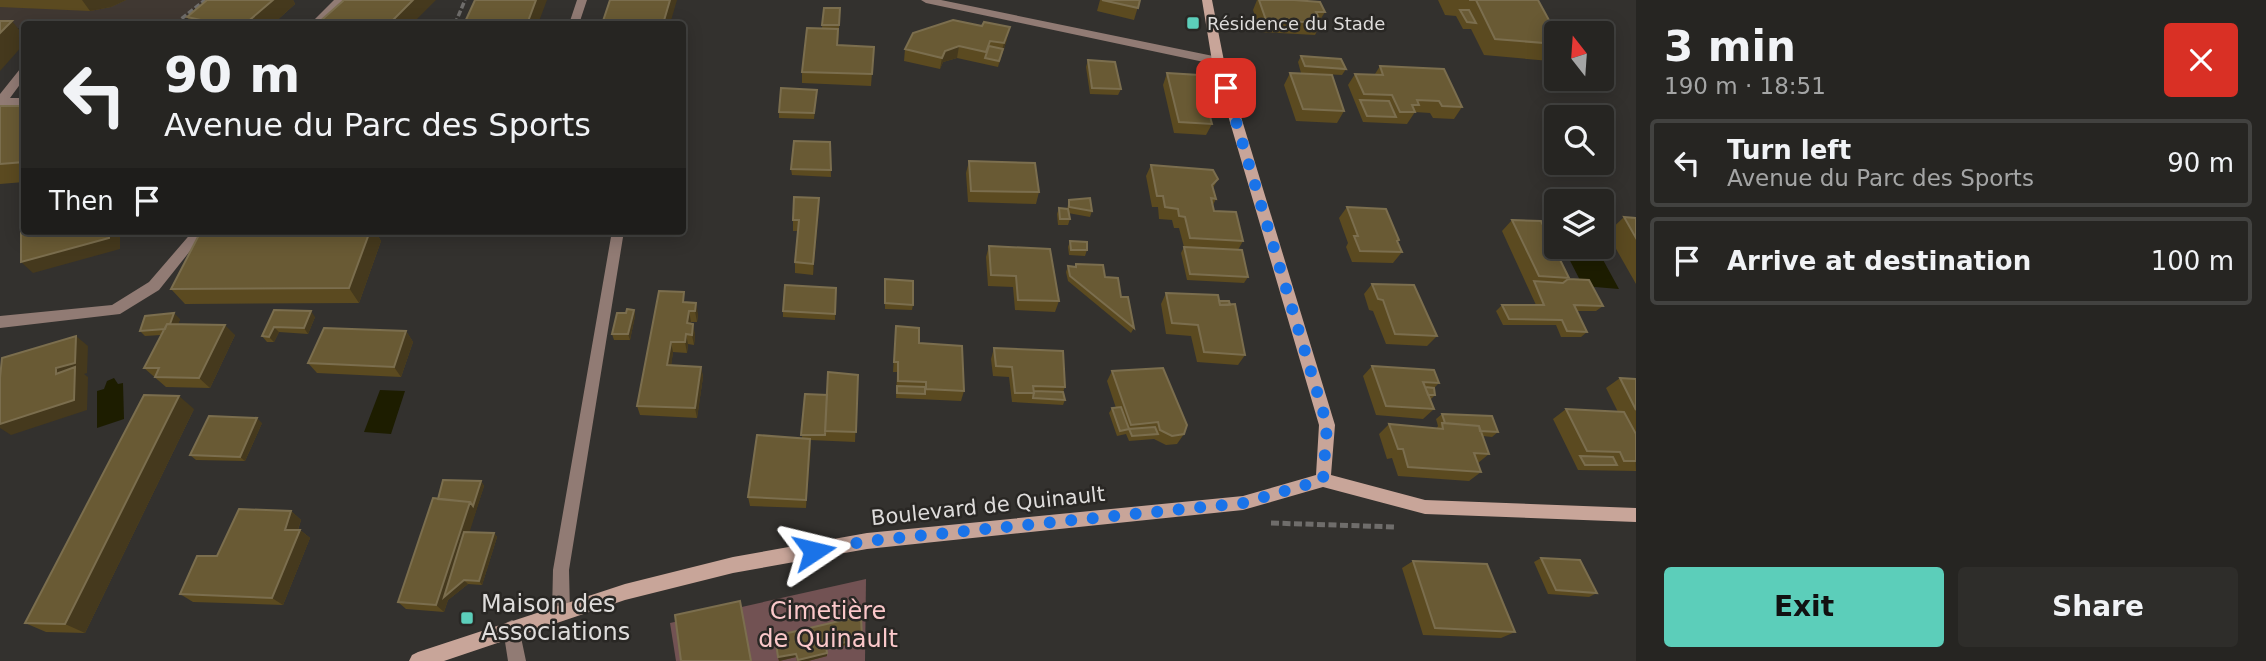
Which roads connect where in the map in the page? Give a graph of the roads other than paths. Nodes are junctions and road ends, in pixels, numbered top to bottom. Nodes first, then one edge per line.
1 (340, 0) edge
2 (582, 0) edge
3 (926, 0) edge
4 (1207, 0) edge
5 (318, 21) edge
6 (575, 21) edge
7 (1218, 61) junction
8 (21, 76) edge
9 (21, 102) edge
10 (197, 235) edge
11 (617, 235) edge
12 (0, 322) edge
13 (1323, 480) junction
14 (1636, 515) edge
15 (561, 612) junction
16 (512, 629) junction
17 (418, 661) edge
18 (517, 661) edge

1 - 5 street
2 - 6 street
3 - 7 street
4 - 7 street
7 - 13 street
8 - 9 street
10 - 12 street
11 - 15 street
13 - 14 street
13 - 15 street, Boulevard de Quinault
15 - 16 street, Boulevard de Quinault
16 - 17 street, Boulevard de Quinault
16 - 18 street

